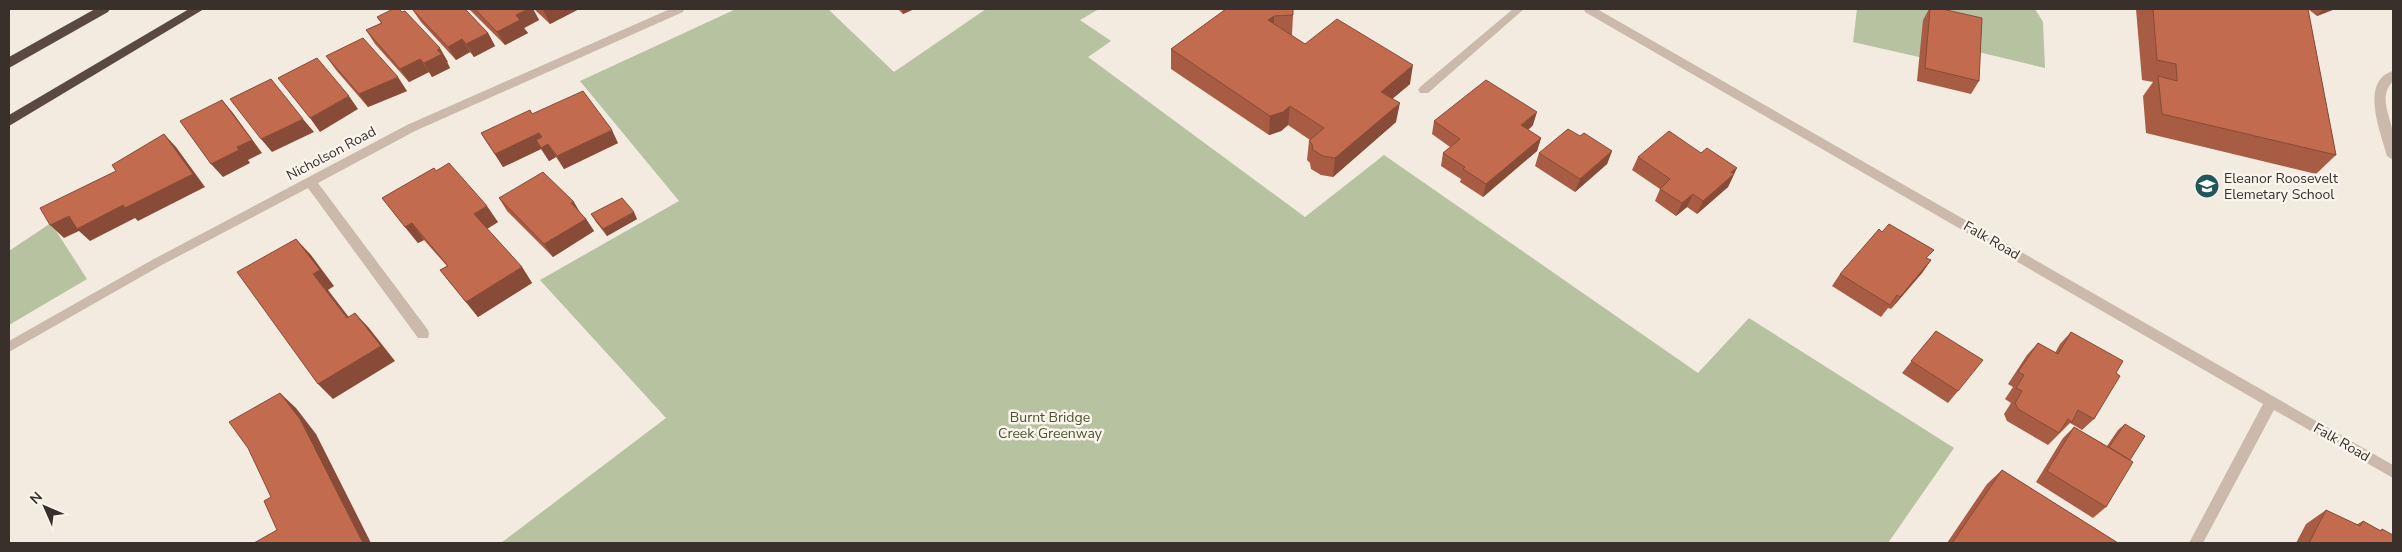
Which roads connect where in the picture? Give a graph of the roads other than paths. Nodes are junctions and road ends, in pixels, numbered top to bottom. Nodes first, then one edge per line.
1 (104, 9) edge
2 (198, 9) edge
3 (679, 9) edge
4 (1519, 9) edge
5 (1590, 9) edge
6 (9, 64) edge
7 (2393, 75) edge
8 (1424, 90) dead end
9 (9, 121) edge
10 (2393, 156) edge
11 (310, 181) junction
12 (423, 334) dead end
13 (9, 347) edge
14 (2272, 401) junction
15 (2393, 472) edge
16 (2196, 543) edge

1 - 6 highway
2 - 9 highway
3 - 11 street, Nicholson Road
4 - 8 street
5 - 14 street, Falk Road
7 - 10 street
11 - 12 street
11 - 13 street, Nicholson Road
14 - 15 street, Falk Road
14 - 16 street

